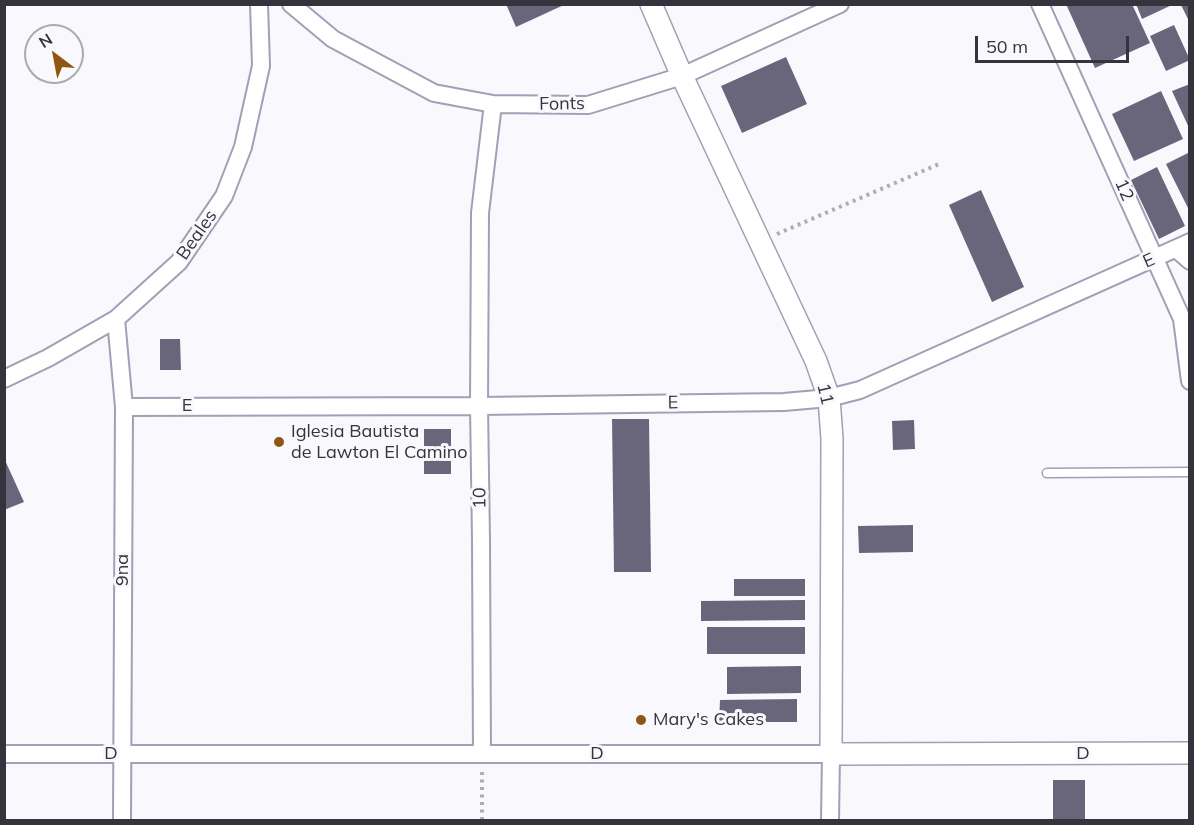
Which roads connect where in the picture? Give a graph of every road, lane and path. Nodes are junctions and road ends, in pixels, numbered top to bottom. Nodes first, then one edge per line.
1 (259, 4) edge
2 (291, 4) edge
3 (651, 4) edge
4 (840, 4) edge
5 (1040, 4) edge
6 (682, 76) junction
7 (493, 104) junction
8 (939, 164) dead end
9 (760, 242) junction
10 (1183, 245) edge
11 (1155, 259) junction
12 (1190, 261) edge
13 (116, 319) junction
14 (4, 379) edge
15 (1190, 381) edge
16 (829, 398) junction
17 (479, 406) junction
18 (124, 407) junction
19 (1190, 472) edge
20 (1047, 473) dead end
21 (1190, 753) edge
22 (4, 754) edge
23 (122, 754) junction
24 (482, 754) junction
25 (831, 754) junction
26 (122, 820) edge
27 (482, 820) edge
28 (830, 820) edge

1 - 13 street, Beales
2 - 7 street, Fonts
3 - 6 street, 11
4 - 6 street, Fonts
5 - 11 street, 12
6 - 7 street, Fonts
6 - 9 street, 11
7 - 17 street, 10
8 - 9 path
9 - 16 street, 11
10 - 11 street, E
10 - 12 street
11 - 15 street, 12
11 - 16 street, E
13 - 14 street, Beales
13 - 18 street, 9na
16 - 17 street, E
16 - 25 street, 11
17 - 18 street, E
17 - 24 street, 10
18 - 23 street, 9na
19 - 20 lane
21 - 25 street, D
22 - 23 street, D
23 - 24 street, D
23 - 26 street, 9na
24 - 25 street, D
24 - 27 path
25 - 28 street, 11

